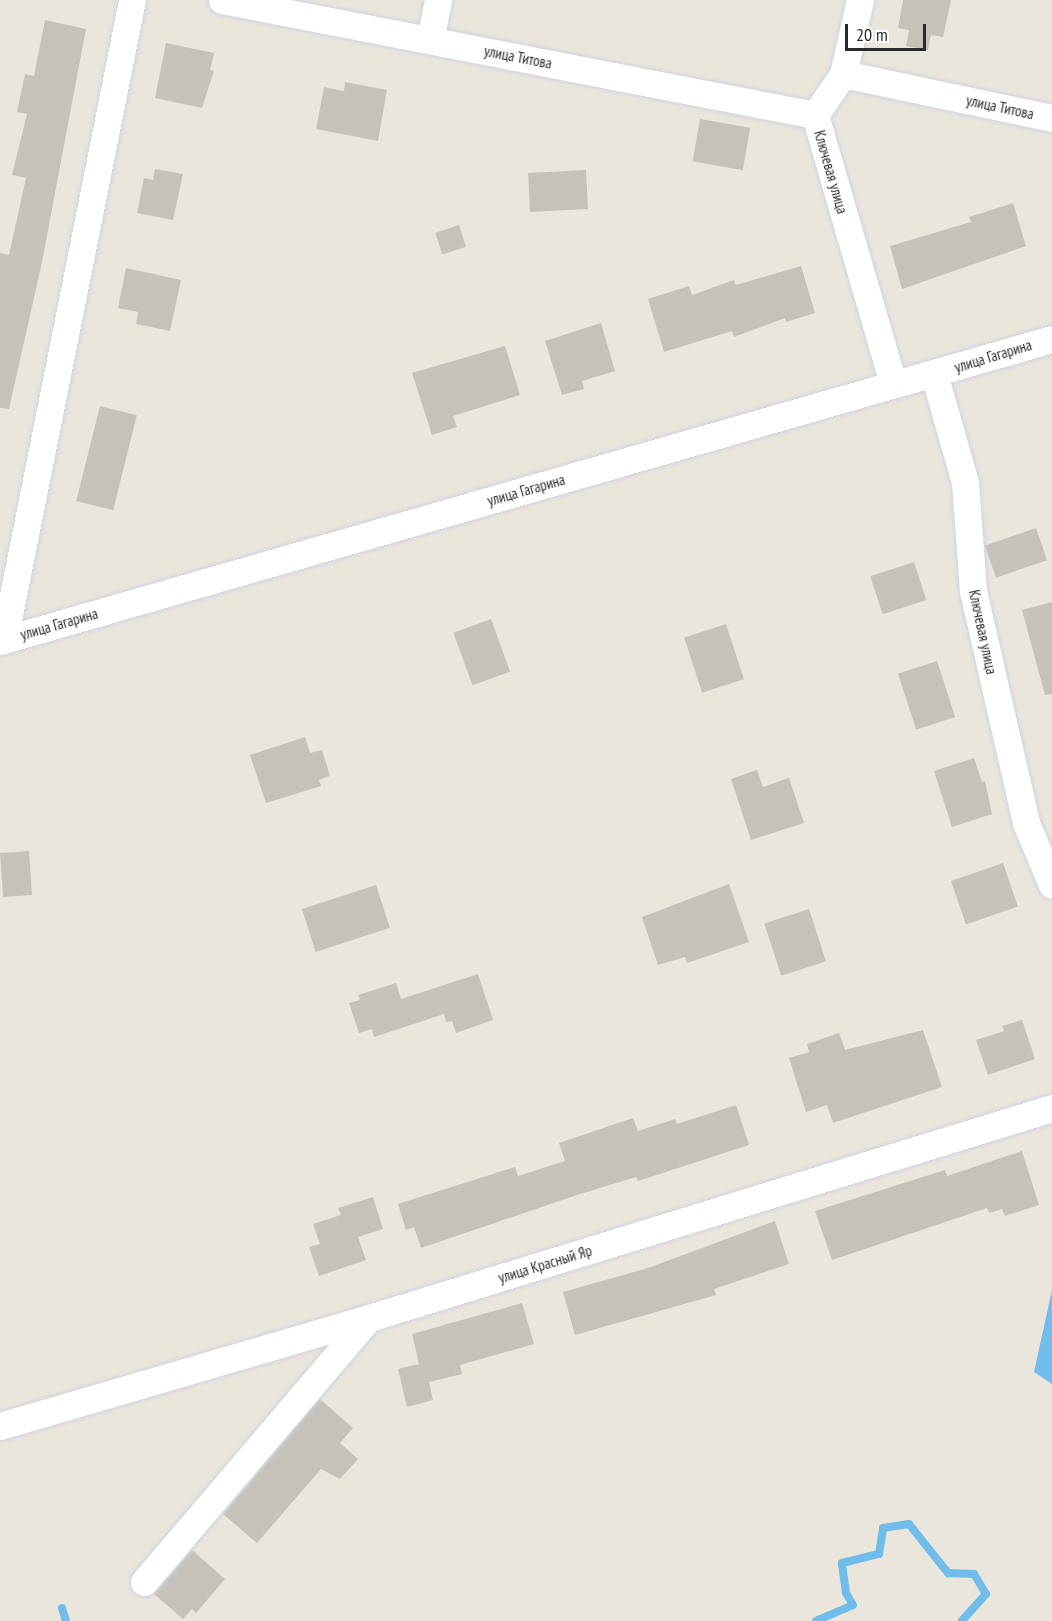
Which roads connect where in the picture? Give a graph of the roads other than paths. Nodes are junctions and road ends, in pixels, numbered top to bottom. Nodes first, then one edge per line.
1 (132, 0) edge
2 (222, 0) edge
3 (438, 0) edge
4 (860, 0) edge
5 (430, 40) junction
6 (843, 74) junction
7 (814, 115) junction
8 (1052, 118) edge
9 (1052, 339) edge
10 (934, 374) junction
11 (893, 384) junction
12 (2, 641) edge
13 (1051, 875) edge
14 (1052, 1108) edge
15 (369, 1318) junction
16 (0, 1426) edge
17 (144, 1582) dead end

1 - 12 street
2 - 5 street, улица Титова
3 - 5 street
4 - 6 street, Ключевая улица
5 - 7 street, улица Титова
6 - 7 street, Ключевая улица
6 - 8 street, улица Титова
7 - 11 street, Ключевая улица
9 - 10 street, улица Гагарина
10 - 11 street, улица Гагарина
10 - 13 street, Ключевая улица
11 - 12 street, улица Гагарина
14 - 15 street, улица Красный Яр
15 - 16 street, улица Красный Яр
15 - 17 street

